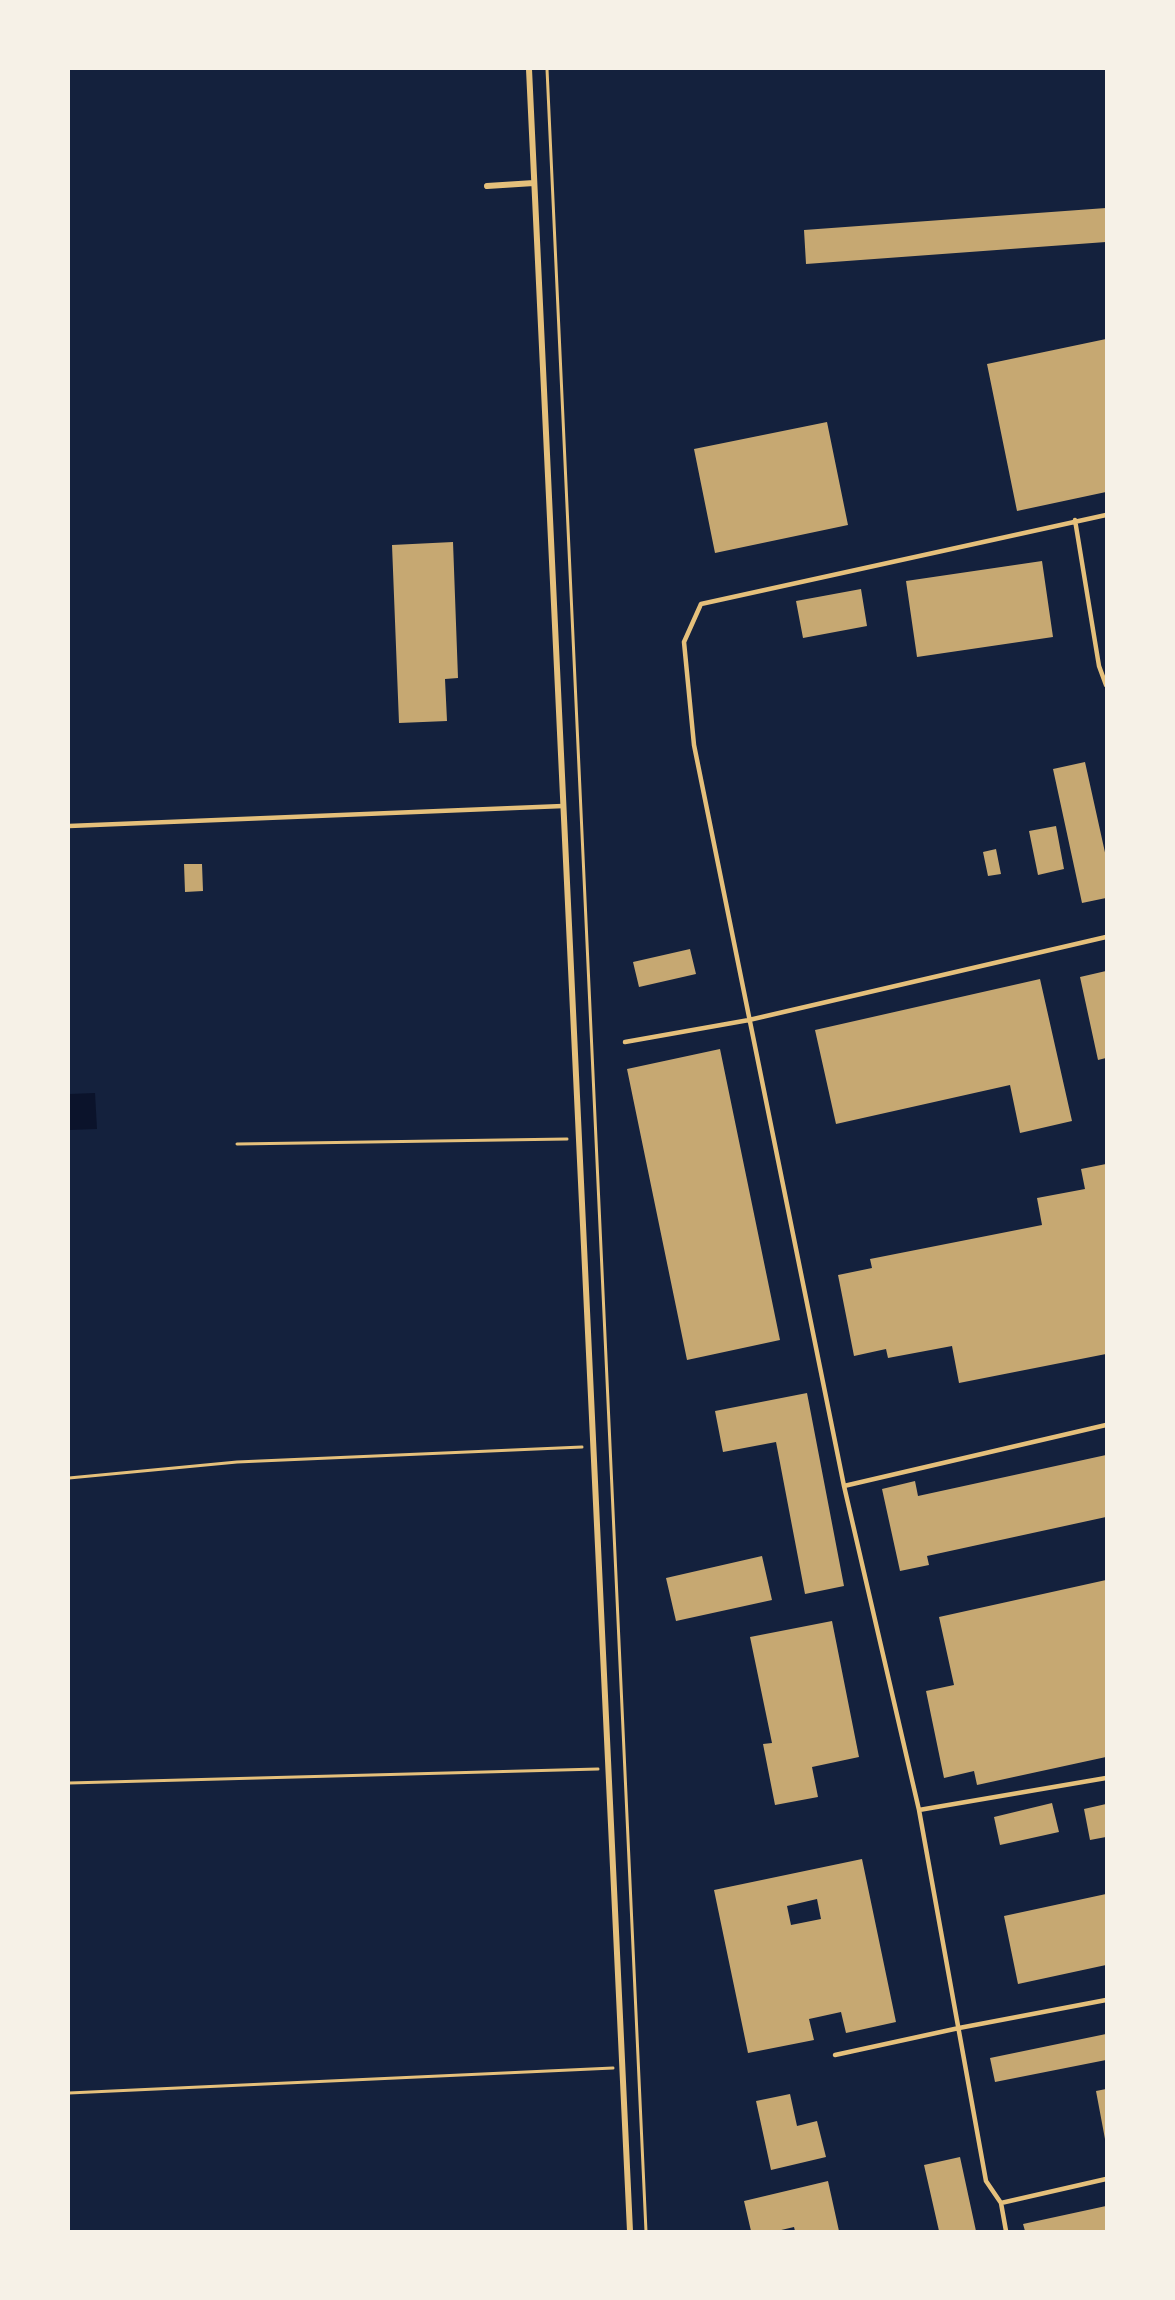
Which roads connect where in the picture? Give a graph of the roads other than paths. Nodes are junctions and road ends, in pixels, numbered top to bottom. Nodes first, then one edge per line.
1 (529, 69) edge
2 (534, 183) junction
3 (487, 186) dead end
4 (1106, 514) edge
5 (1075, 520) junction
6 (1106, 685) edge
7 (562, 806) junction
8 (69, 826) edge
9 (1106, 937) edge
10 (749, 1020) junction
11 (625, 1042) dead end
12 (1106, 1425) edge
13 (844, 1486) junction
14 (1106, 1778) edge
15 (919, 1810) junction
16 (1106, 2001) edge
17 (959, 2028) junction
18 (835, 2055) dead end
19 (1106, 2179) edge
20 (1001, 2203) junction
21 (630, 2231) edge
22 (1006, 2231) edge

1 - 2 street
2 - 3 street
2 - 7 street
4 - 5 lane
5 - 6 lane
5 - 10 lane
7 - 8 lane
7 - 21 street
9 - 10 lane
10 - 11 lane
10 - 13 lane
12 - 13 lane
13 - 15 lane
14 - 15 lane
15 - 17 lane
16 - 17 lane
17 - 18 lane
17 - 20 lane
19 - 20 lane
20 - 22 lane

